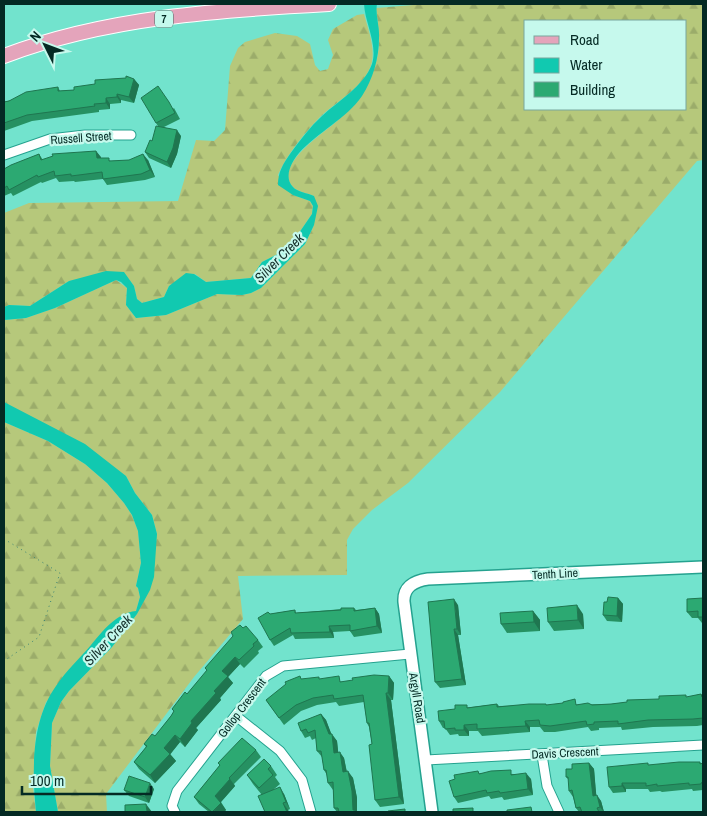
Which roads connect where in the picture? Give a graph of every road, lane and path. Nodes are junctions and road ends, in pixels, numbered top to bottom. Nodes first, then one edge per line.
1 (329, 4) edge
2 (4, 56) edge
3 (131, 135) dead end
4 (4, 155) edge
5 (4, 539) edge
6 (703, 567) edge
7 (409, 586) joint
8 (410, 654) junction
9 (4, 661) edge
10 (236, 716) junction
11 (703, 745) edge
12 (542, 755) junction
13 (426, 760) junction
14 (176, 812) edge
15 (311, 812) edge
16 (432, 812) edge
17 (559, 812) edge

1 - 2 main road, 7
3 - 4 street, Russell Street
5 - 9 path
6 - 7 street, Tenth Line
7 - 8 street, Argyll Road
8 - 10 street, Gollop Crescent
8 - 13 street, Argyll Road
10 - 14 street, Gollop Crescent
10 - 15 street
11 - 12 street, Davis Crescent
12 - 13 street, Davis Crescent
12 - 17 street
13 - 16 street, Argyll Road

